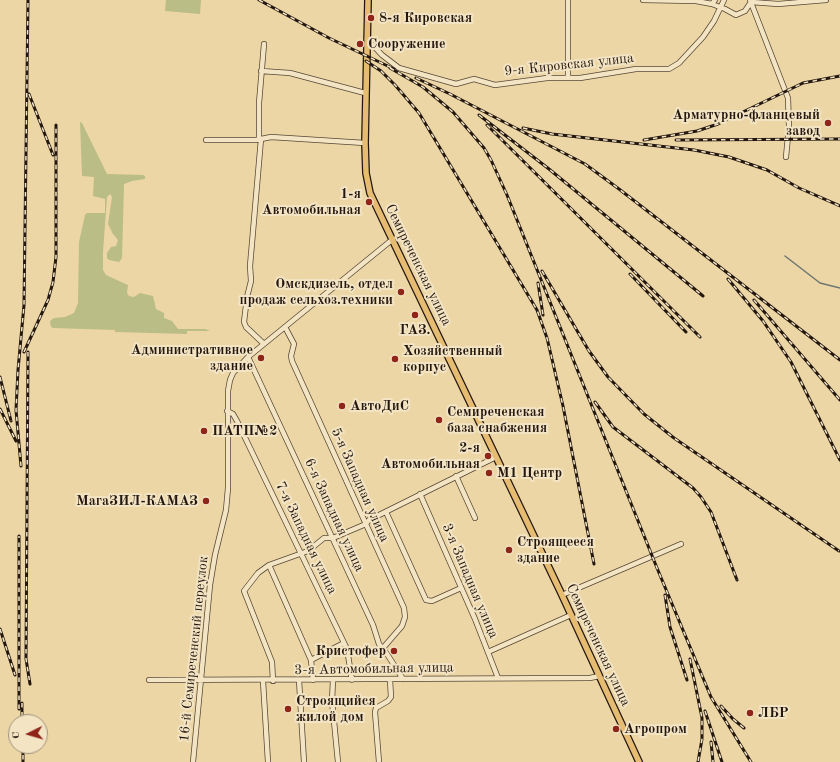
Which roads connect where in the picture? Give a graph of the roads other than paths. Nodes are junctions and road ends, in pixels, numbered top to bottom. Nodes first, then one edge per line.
1 (368, 0) edge
2 (568, 0) edge
3 (643, 0) edge
4 (724, 0) edge
5 (826, 0) edge
6 (751, 1) edge
7 (714, 2) edge
8 (721, 7) junction
9 (367, 39) junction
10 (264, 44) dead end
11 (261, 71) junction
12 (568, 78) junction
13 (365, 92) junction
14 (260, 139) junction
15 (206, 140) dead end
16 (365, 143) junction
17 (786, 157) dead end
18 (393, 239) junction
19 (285, 327) junction
20 (264, 344) junction
21 (248, 357) junction
22 (227, 411) junction
23 (496, 457) junction
24 (456, 476) junction
25 (420, 494) junction
26 (386, 512) junction
27 (475, 518) dead end
28 (366, 524) junction
29 (332, 538) junction
30 (681, 544) dead end
31 (301, 554) junction
32 (268, 565) junction
33 (461, 588) junction
34 (562, 595) junction
35 (571, 615) junction
36 (344, 643) junction
37 (383, 648) junction
38 (488, 652) junction
39 (311, 660) junction
40 (599, 676) junction
41 (498, 678) junction
42 (404, 679) junction
43 (149, 680) dead end
44 (299, 680) junction
45 (313, 680) junction
46 (333, 680) junction
47 (352, 680) junction
48 (390, 680) junction
49 (200, 681) junction
50 (263, 681) junction
51 (272, 681) junction
52 (193, 762) edge
53 (268, 762) edge
54 (304, 762) edge
55 (338, 762) edge
56 (379, 762) edge
57 (639, 762) edge

1 - 9 main road, Семиреченская улица
2 - 12 street
3 - 7 street
4 - 8 street
5 - 6 street
6 - 8 street
6 - 17 street
7 - 8 street
8 - 12 street, 9-я Кировская улица
9 - 12 street, 9-я Кировская улица
9 - 13 main road, Семиреченская улица
10 - 11 street
11 - 13 street
11 - 14 street
13 - 16 main road, Семиреченская улица
14 - 15 street
14 - 16 street
14 - 20 street
16 - 18 main road, Семиреченская улица
18 - 19 street
18 - 23 main road, Семиреченская улица
19 - 20 street
19 - 28 street, 5-я Западная улица
20 - 21 street
21 - 22 street, 16-й Семиреченский переулок
21 - 29 street, 6-я Западная улица
22 - 31 street, 7-я Западная улица
22 - 49 street, 16-й Семиреченский переулок
23 - 24 street
23 - 34 main road, Семиреченская улица
24 - 25 street
24 - 27 street
25 - 26 street
25 - 33 street, 3-я Западная улица
26 - 28 street
26 - 33 street
28 - 29 street
28 - 37 street, 5-я Западная улица
29 - 31 street
29 - 37 street, 6-я Западная улица
30 - 34 street
31 - 32 street
31 - 36 street, 7-я Западная улица
32 - 39 street
32 - 51 street
33 - 38 street, 3-я Западная улица
34 - 35 main road, Семиреченская улица
35 - 38 street
35 - 40 main road, Семиреченская улица
36 - 39 street
36 - 47 street, 7-я Западная улица
37 - 42 street, 6-я Западная улица
38 - 41 street, 3-я Западная улица
39 - 45 street
40 - 41 street, 3-я Автомобильная улица
40 - 57 main road, Семиреченская улица
41 - 42 street, 3-я Автомобильная улица
42 - 48 street, 3-я Автомобильная улица
43 - 49 street, 3-я Автомобильная улица
44 - 45 street, 3-я Автомобильная улица
44 - 51 street, 3-я Автомобильная улица
44 - 54 street
45 - 46 street, 3-я Автомобильная улица
46 - 47 street, 3-я Автомобильная улица
46 - 55 street
47 - 48 street, 3-я Автомобильная улица
48 - 56 street
49 - 50 street, 3-я Автомобильная улица
49 - 52 street, 16-й Семиреченский переулок
50 - 51 street, 3-я Автомобильная улица
50 - 53 street

